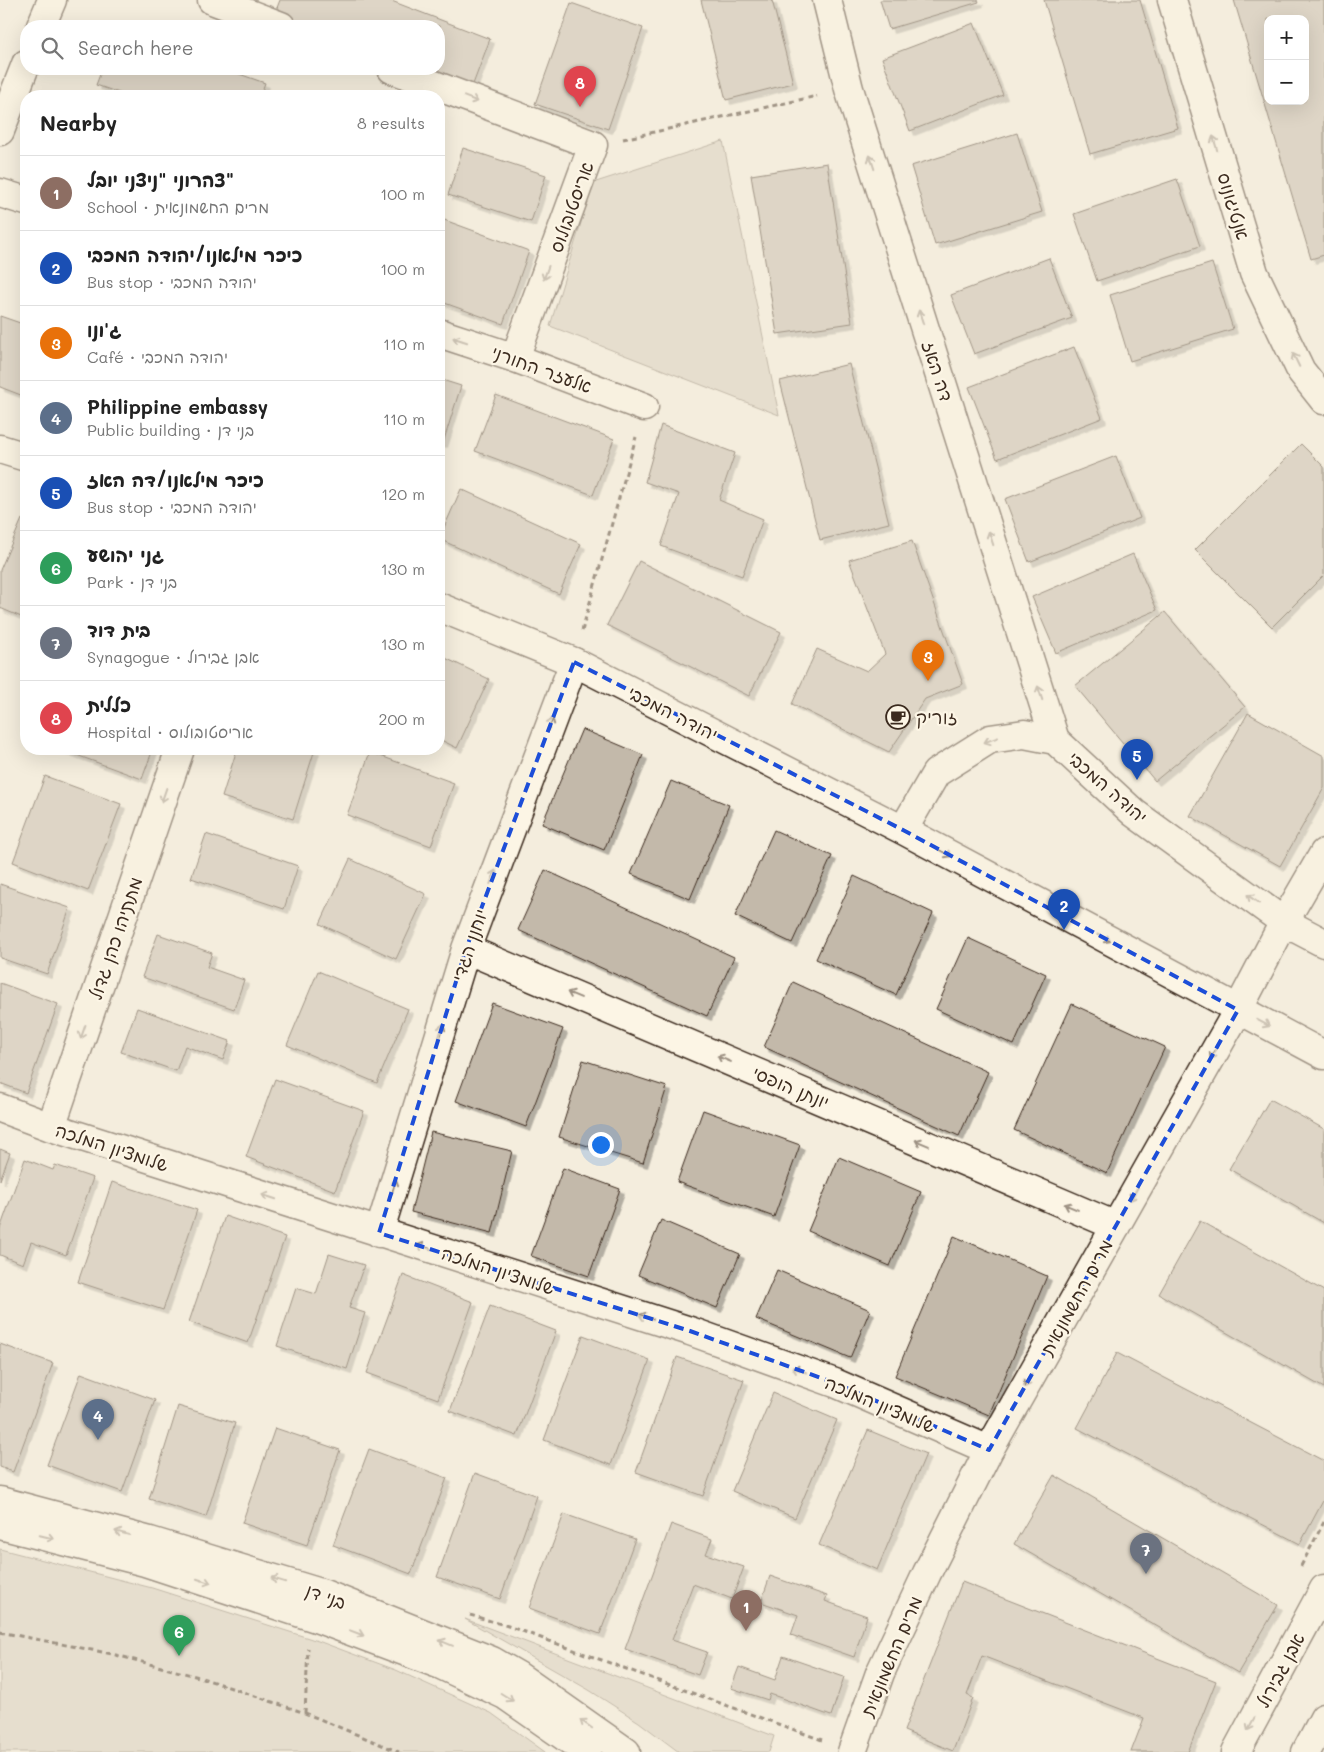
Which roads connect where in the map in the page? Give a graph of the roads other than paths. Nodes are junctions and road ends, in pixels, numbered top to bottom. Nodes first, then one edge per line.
1 (52, 0) edge
2 (212, 0) edge
3 (827, 0) edge
4 (1172, 0) edge
5 (44, 20) edge
6 (265, 20) edge
7 (22, 75) edge
8 (408, 75) edge
9 (0, 131) edge
10 (0, 193) edge
11 (20, 199) edge
12 (445, 335) edge
13 (515, 358) junction
14 (1324, 400) edge
15 (644, 408) road end
16 (0, 449) edge
17 (20, 455) edge
18 (445, 609) edge
19 (574, 662) junction
20 (1055, 740) junction
21 (178, 755) edge
22 (902, 830) junction
23 (1324, 853) edge
24 (1284, 922) junction
25 (1324, 944) edge
26 (466, 949) junction
27 (1238, 1010) junction
28 (1324, 1055) edge
29 (0, 1108) edge
30 (51, 1127) junction
31 (1116, 1226) junction
32 (380, 1233) junction
33 (989, 1450) junction
34 (0, 1501) edge
35 (0, 1525) edge
36 (1324, 1589) edge
37 (1324, 1718) edge
38 (852, 1751) edge
39 (587, 1752) edge
40 (626, 1752) edge
41 (1236, 1752) edge
42 (1306, 1752) edge

1 - 5 street
2 - 6 street
20 -> 3 street, דה האז
14 -> 4 street, אנטיגונוס
7 - 9 street
8 -> 13 street, אריסטובולוס
10 - 11 street
13 -> 12 street, אלעזר החורני
13 - 15 street, אלעזר החורני
16 - 17 street
18 - 19 street, יהודה המכבי
19 - 22 street, יהודה המכבי
26 -> 19 street, יוחנן הגדי
20 -> 22 street, יהודה המכבי
24 -> 20 street, יהודה המכבי
21 -> 30 street, מתתיהו כהן גדול
22 -> 27 street, יהודה המכבי
23 - 24 street, מרים החשמונאית
24 - 25 street, יהודה המכבי
24 - 27 street, מרים החשמונאית
31 -> 26 street, יונתן הופסי
32 -> 26 street, יוחנן הגדי
27 -> 28 street, יהודה המכבי
27 -> 31 street, מרים החשמונאית
29 - 30 street, שלומציון המלכה
32 -> 30 street, שלומציון המלכה
31 -> 33 street, מרים החשמונאית
33 -> 32 street, שלומציון המלכה
33 - 38 street, מרים החשמונאית
40 -> 34 street, בני דן
35 -> 39 street, בני דן
36 -> 41 street, אבן גבירול
37 - 42 street

